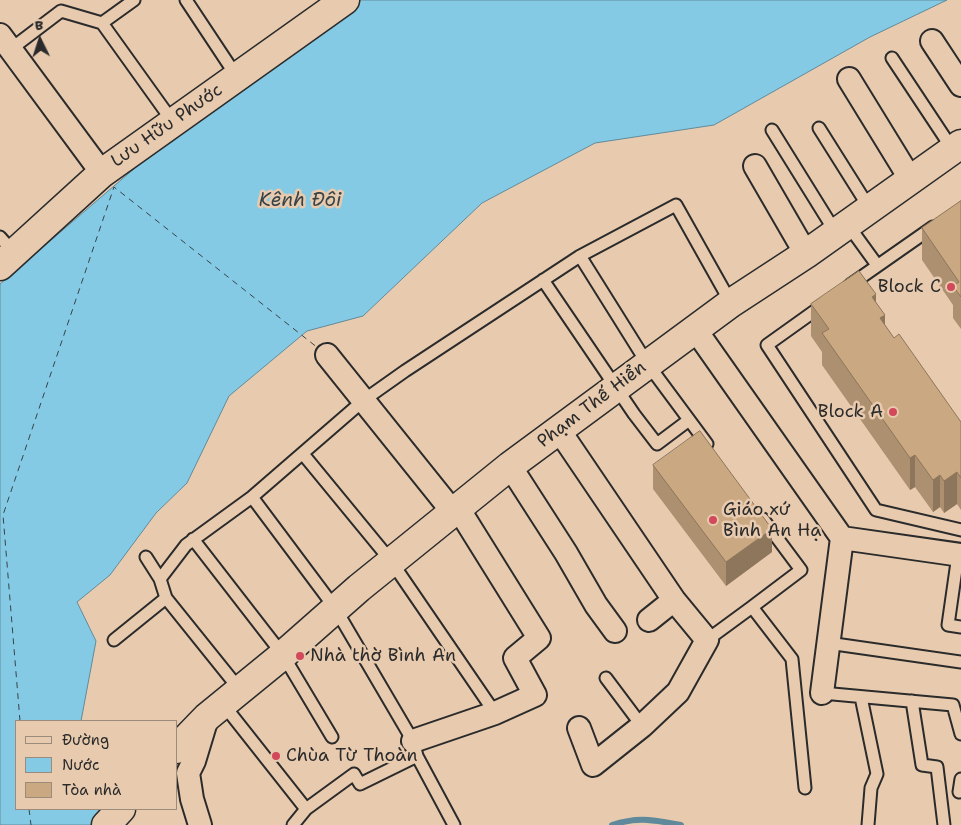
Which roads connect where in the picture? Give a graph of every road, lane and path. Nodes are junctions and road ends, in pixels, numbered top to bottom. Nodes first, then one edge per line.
1 (134, 0) edge
2 (186, 0) edge
3 (344, 0) edge
4 (102, 23) junction
5 (932, 41) dead end
6 (5, 42) edge
7 (892, 58) dead end
8 (237, 77) junction
9 (849, 78) dead end
10 (961, 86) edge
11 (173, 122) junction
12 (819, 128) dead end
13 (772, 130) dead end
14 (957, 147) edge
15 (755, 166) dead end
16 (102, 173) junction
17 (910, 180) junction
18 (946, 218) edge
19 (851, 222) junction
20 (5, 252) edge
21 (806, 254) junction
22 (580, 256) junction
23 (877, 265) junction
24 (543, 280) junction
25 (731, 303) junction
26 (695, 329) junction
27 (327, 355) dead end
28 (647, 364) junction
29 (615, 386) junction
30 (364, 400) junction
31 (689, 420) junction
32 (557, 431) junction
33 (713, 451) edge
34 (303, 454) junction
35 (510, 466) junction
36 (252, 497) junction
37 (754, 507) edge
38 (455, 510) junction
39 (961, 530) edge
40 (842, 538) junction
41 (193, 539) junction
42 (959, 555) edge
43 (146, 557) dead end
44 (391, 562) junction
45 (160, 579) junction
46 (166, 598) junction
47 (674, 600) junction
48 (752, 607) junction
49 (335, 608) junction
50 (649, 620) dead end
51 (961, 627) edge
52 (615, 630) dead end
53 (114, 640) dead end
54 (707, 640) junction
55 (828, 643) junction
56 (283, 655) junction
57 (961, 662) edge
58 (606, 678) dead end
59 (822, 693) joint
60 (861, 697) junction
61 (912, 701) junction
62 (224, 703) junction
63 (495, 713) junction
64 (642, 726) junction
65 (579, 728) dead end
66 (961, 734) edge
67 (332, 737) dead end
68 (178, 747) edge
69 (415, 748) junction
70 (961, 778) edge
71 (805, 788) dead end
72 (959, 792) dead end
73 (306, 809) junction
74 (120, 810) edge
75 (106, 825) edge
76 (200, 825) edge
77 (294, 825) edge
78 (454, 825) edge
79 (868, 825) edge
80 (944, 825) edge

1 - 4 lane
2 - 8 lane
3 - 8 main road, Lưu Hữu Phước
4 - 6 lane
4 - 11 lane
5 - 10 street
6 - 16 street
7 - 14 lane
8 - 11 main road, Lưu Hữu Phước
9 - 17 street
11 - 16 main road, Lưu Hữu Phước
12 - 19 lane
13 - 19 lane
14 - 17 main road, Phạm Thế Hiển
15 - 21 street
16 - 20 main road, Lưu Hữu Phước
17 - 19 main road, Phạm Thế Hiển
18 - 23 lane
19 - 21 main road, Phạm Thế Hiển
19 - 23 lane
21 - 25 main road, Phạm Thế Hiển
22 - 24 lane
22 - 25 lane
22 - 28 lane
23 - 39 lane
24 - 29 lane
24 - 30 lane
25 - 26 main road, Phạm Thế Hiển
26 - 28 main road, Phạm Thế Hiển
26 - 40 street
27 - 30 street
28 - 29 main road, Phạm Thế Hiển
28 - 31 lane
29 - 31 lane
29 - 32 main road, Phạm Thế Hiển
30 - 34 lane
30 - 38 street
31 - 33 lane
32 - 35 main road, Phạm Thế Hiển
32 - 47 street
34 - 36 lane
34 - 44 lane
35 - 38 main road, Phạm Thế Hiển
35 - 52 street
36 - 41 lane
36 - 49 lane
37 - 48 lane
38 - 44 main road, Phạm Thế Hiển
38 - 63 street
40 - 42 street
40 - 55 street
41 - 45 lane
41 - 56 lane
42 - 51 lane
43 - 45 lane
44 - 49 main road, Phạm Thế Hiển
44 - 63 lane
45 - 46 lane
46 - 53 lane
46 - 62 lane
47 - 50 street
47 - 54 street
48 - 54 lane
48 - 71 lane
49 - 56 main road, Phạm Thế Hiển
49 - 69 lane
54 - 64 street
55 - 57 lane
55 - 59 street
56 - 62 main road, Phạm Thế Hiển
56 - 67 lane
58 - 64 lane
59 - 60 lane
60 - 61 lane
60 - 79 lane
61 - 66 lane
61 - 80 lane
62 - 68 main road, Phạm Thế Hiển
62 - 73 lane
62 - 76 street
63 - 69 street
64 - 65 street
69 - 73 lane
69 - 78 lane
70 - 72 lane
73 - 77 lane
74 - 75 main road

